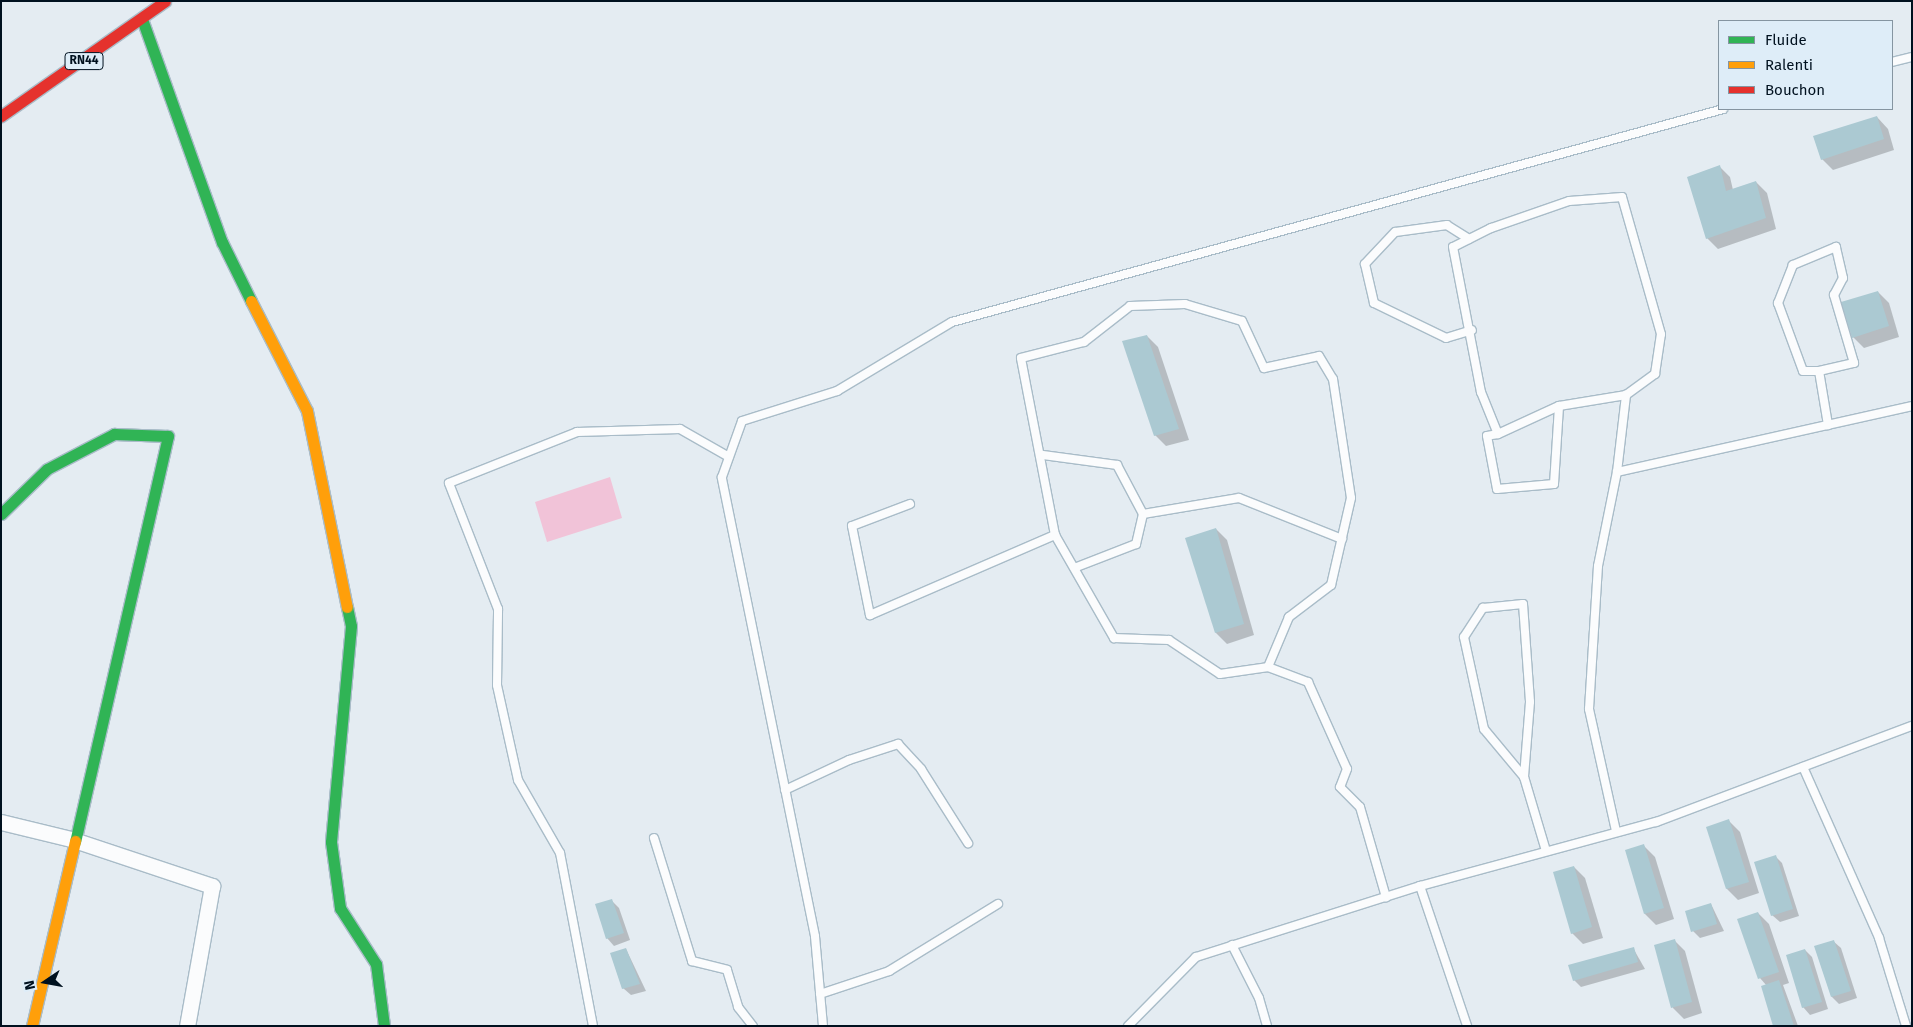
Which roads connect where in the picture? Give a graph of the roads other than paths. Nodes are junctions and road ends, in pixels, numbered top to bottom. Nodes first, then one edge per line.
1 (165, 1) edge
2 (142, 20) junction
3 (1912, 57) edge
4 (1893, 62) edge
5 (1719, 110) edge
6 (1, 116) edge
7 (1469, 239) junction
8 (1472, 330) junction
9 (1819, 371) junction
10 (1626, 395) junction
11 (1559, 406) junction
12 (1912, 406) edge
13 (1828, 425) junction
14 (1498, 434) junction
15 (1043, 455) junction
16 (729, 458) junction
17 (1618, 472) junction
18 (910, 504) dead end
19 (1, 514) edge
20 (1143, 514) junction
21 (1055, 535) junction
22 (1342, 539) junction
23 (1074, 568) junction
24 (1268, 667) junction
25 (1912, 726) edge
26 (1803, 767) junction
27 (1524, 777) junction
28 (786, 790) junction
29 (1, 822) edge
30 (1616, 831) junction
31 (654, 838) dead end
32 (71, 839) junction
33 (968, 843) dead end
34 (1546, 851) junction
35 (1420, 886) junction
36 (1386, 897) junction
37 (998, 904) dead end
38 (1232, 946) junction
39 (820, 994) junction
40 (32, 1026) edge
41 (187, 1026) edge
42 (384, 1026) edge
43 (593, 1026) edge
44 (753, 1026) edge
45 (823, 1026) edge
46 (1128, 1026) edge
47 (1267, 1026) edge
48 (1467, 1026) edge
49 (1906, 1026) edge

1 - 2 street, RN44
2 - 6 street, RN44
2 - 42 street
3 - 4 lane
5 - 16 lane
7 - 8 lane
7 - 8 lane
7 - 10 lane
8 - 14 lane
9 - 9 lane
9 - 13 lane
10 - 11 lane
10 - 17 lane
11 - 14 lane
11 - 14 lane
12 - 13 lane
13 - 17 lane
15 - 20 lane
15 - 21 lane
15 - 22 lane
16 - 28 lane
16 - 43 lane
17 - 30 lane
18 - 21 lane
19 - 32 street
20 - 22 lane
20 - 23 lane
21 - 23 lane
22 - 24 lane
23 - 24 lane
24 - 36 lane
25 - 26 lane
26 - 30 lane
26 - 49 lane
27 - 27 lane
27 - 34 lane
28 - 33 lane
28 - 39 lane
29 - 32 street
30 - 34 lane
31 - 44 lane
32 - 40 street
32 - 41 street
34 - 35 lane
35 - 36 lane
35 - 48 lane
36 - 38 lane
37 - 39 lane
38 - 46 lane
38 - 47 lane
39 - 45 lane

